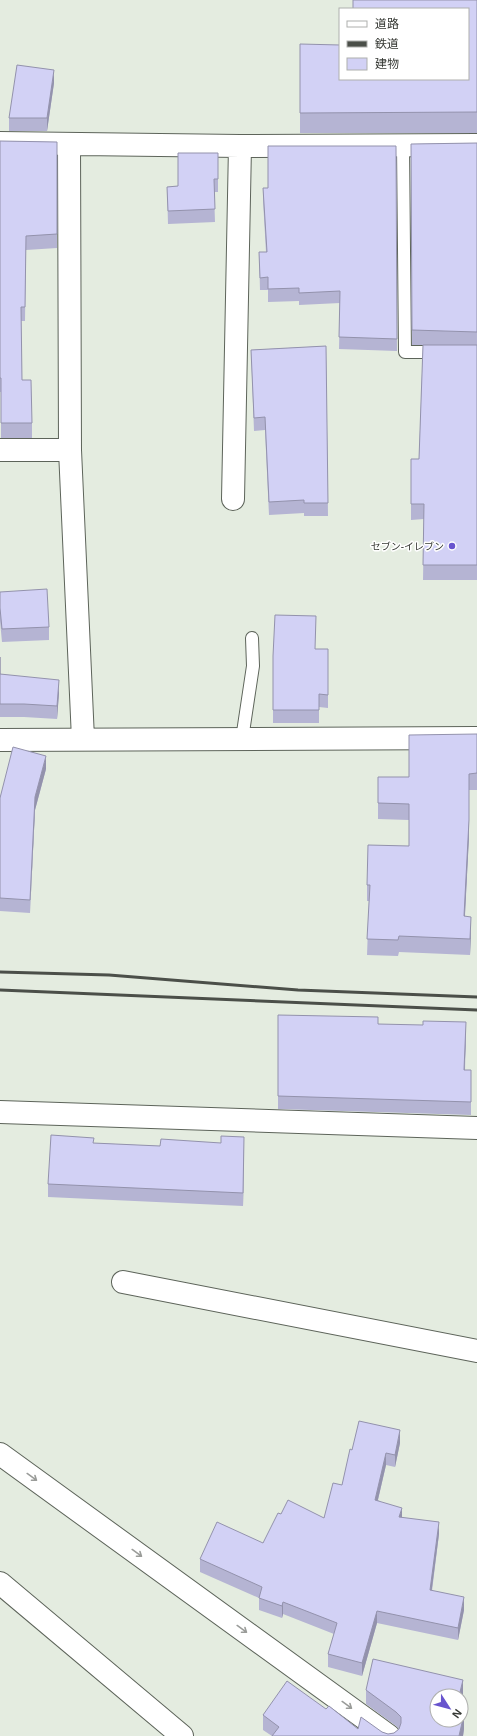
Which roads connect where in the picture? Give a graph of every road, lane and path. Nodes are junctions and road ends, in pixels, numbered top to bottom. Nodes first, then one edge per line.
1 (0, 143) edge
2 (69, 144) junction
3 (477, 145) edge
4 (240, 146) junction
5 (403, 146) junction
6 (445, 352) edge
7 (0, 450) edge
8 (70, 450) junction
9 (233, 499) dead end
10 (252, 638) dead end
11 (477, 738) edge
12 (83, 739) junction
13 (242, 739) junction
14 (0, 740) edge
15 (0, 1112) edge
16 (477, 1128) edge
17 (124, 1282) dead end
18 (477, 1351) edge
19 (0, 1454) edge
20 (0, 1583) edge
21 (377, 1733) edge
22 (182, 1736) edge

1 - 2 street
2 - 4 street
2 - 8 street
3 - 5 street
4 - 5 street
4 - 9 street
5 - 6 lane
7 - 8 street
8 - 12 street
10 - 13 lane
11 - 13 street
12 - 13 street
12 - 14 street
15 - 16 street
17 - 18 street
19 -> 21 street
20 - 22 street

